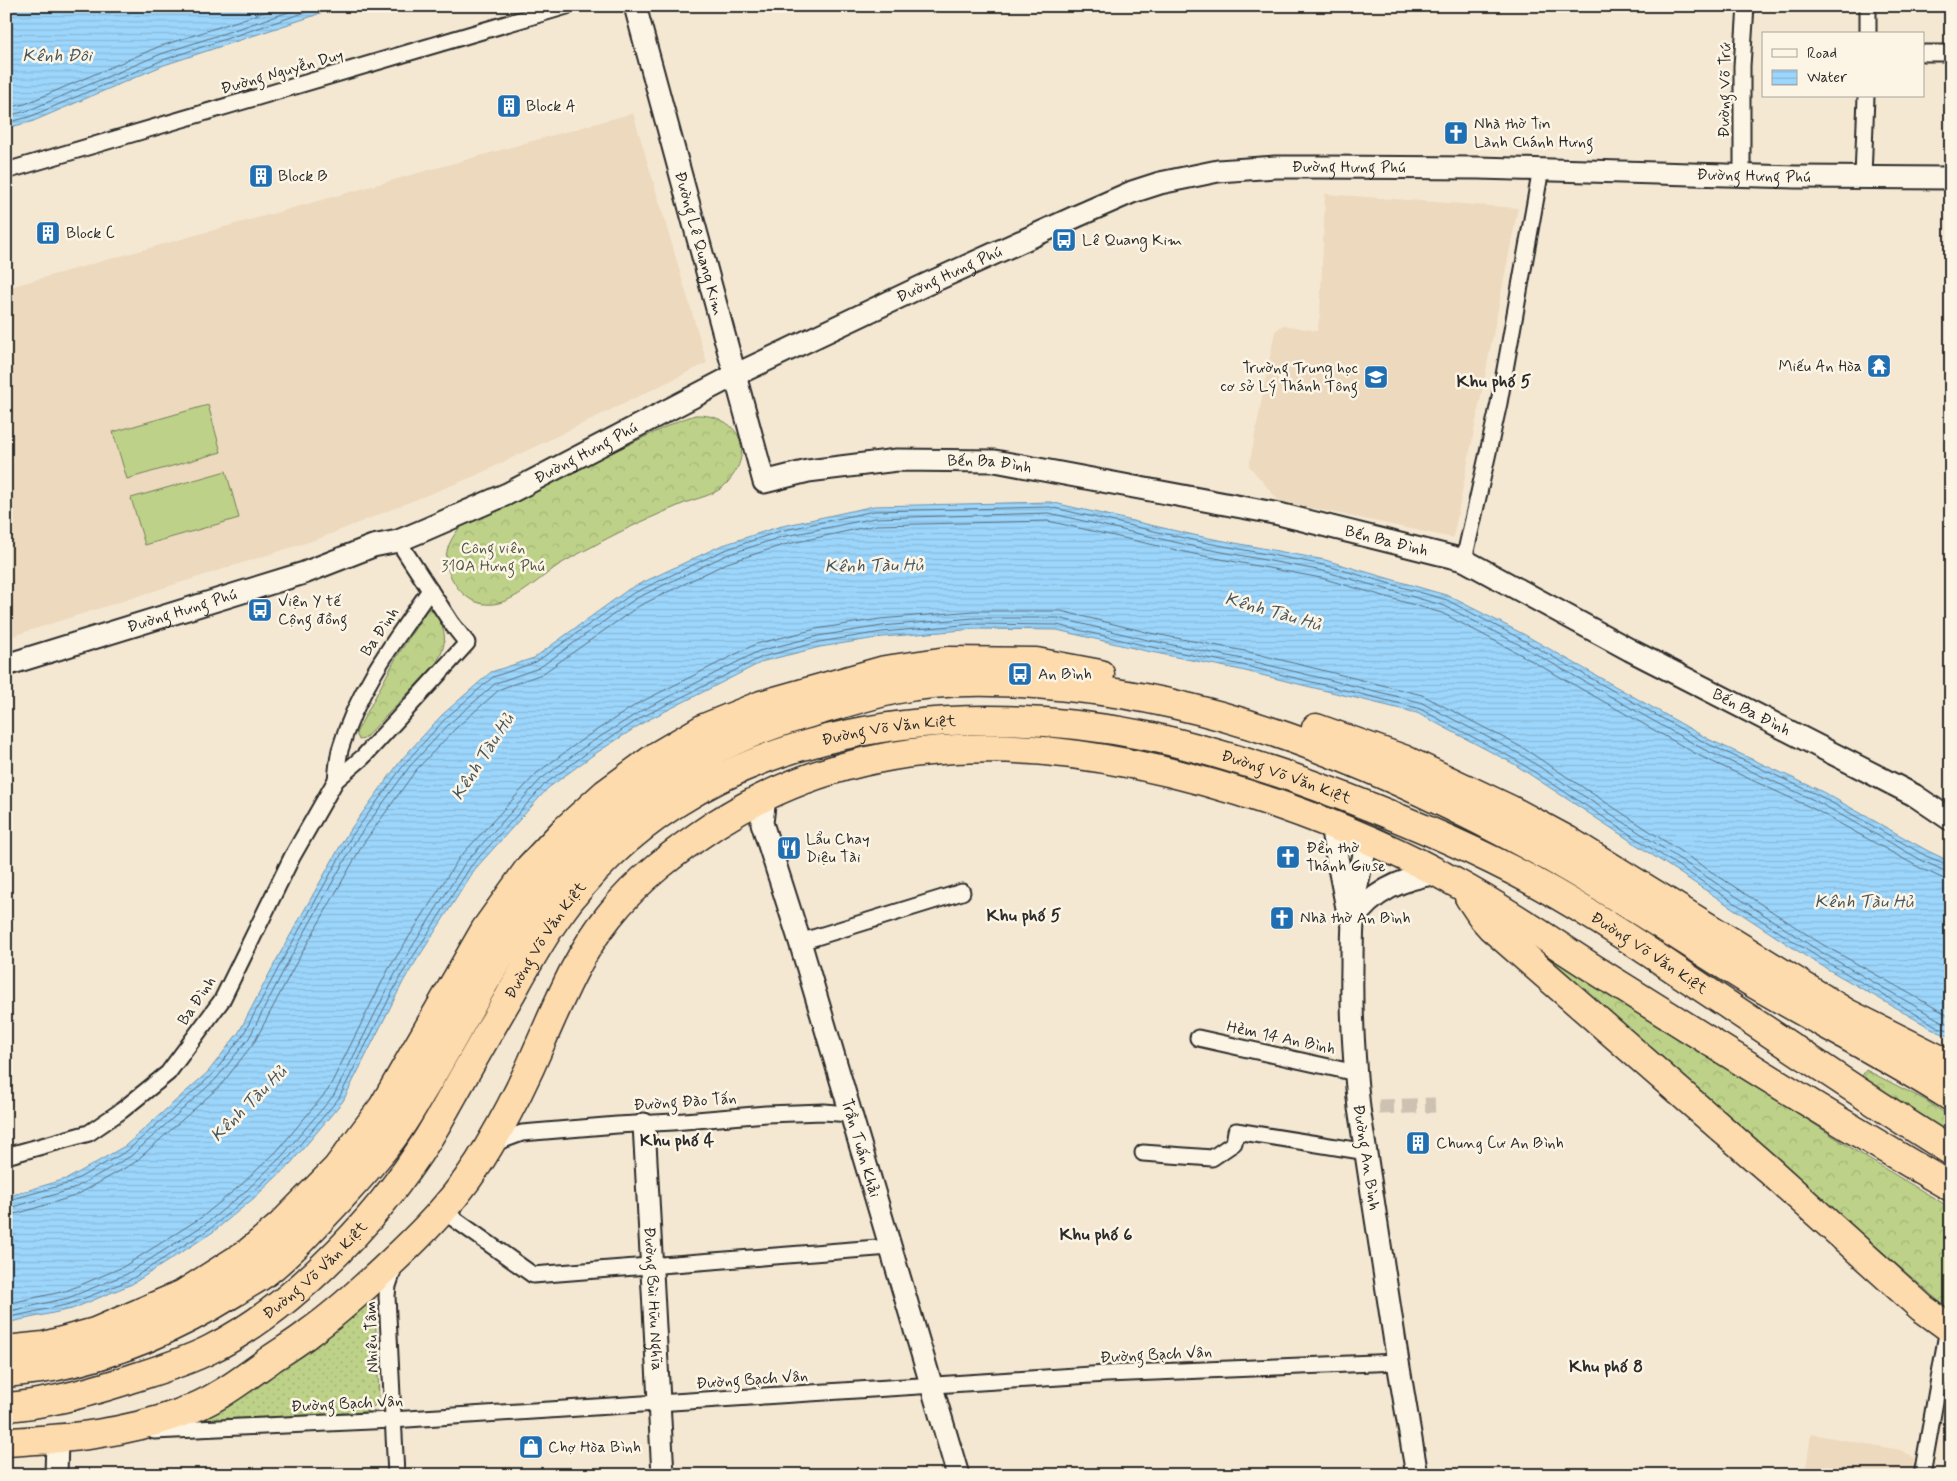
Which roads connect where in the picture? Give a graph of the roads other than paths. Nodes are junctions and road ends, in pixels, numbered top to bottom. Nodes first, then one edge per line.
1 (568, 6) edge
2 (635, 6) edge
3 (1746, 6) edge
4 (1868, 6) edge
5 (1868, 32) edge
6 (1924, 53) edge
7 (1951, 54) edge
8 (1866, 98) edge
9 (1541, 169) junction
10 (6, 171) edge
11 (1742, 174) junction
12 (1863, 178) junction
13 (1951, 178) edge
14 (735, 374) junction
15 (764, 482) joint
16 (398, 541) junction
17 (1464, 560) junction
18 (430, 590) junction
19 (6, 665) edge
20 (1399, 769) junction
21 (336, 780) junction
22 (1320, 788) junction
23 (757, 809) junction
24 (1381, 810) junction
25 (1951, 820) edge
26 (1333, 826) junction
27 (1368, 840) junction
28 (1439, 873) junction
29 (1464, 887) junction
30 (962, 892) dead end
31 (1352, 922) junction
32 (800, 942) junction
33 (1753, 982) junction
34 (1845, 1012) junction
35 (1198, 1038) dead end
36 (1951, 1066) edge
37 (1356, 1073) junction
38 (1951, 1097) edge
39 (850, 1114) junction
40 (515, 1122) junction
41 (644, 1124) junction
42 (1951, 1151) edge
43 (1367, 1152) junction
44 (1143, 1153) dead end
45 (6, 1156) edge
46 (1951, 1187) edge
47 (443, 1211) junction
48 (890, 1247) junction
49 (400, 1255) junction
50 (652, 1264) junction
51 (1950, 1328) edge
52 (6, 1350) edge
53 (47, 1357) junction
54 (1398, 1362) junction
55 (6, 1373) edge
56 (932, 1387) junction
57 (56, 1400) junction
58 (660, 1403) junction
59 (6, 1407) edge
60 (392, 1420) junction
61 (108, 1433) junction
62 (57, 1440) junction
63 (6, 1442) edge
64 (56, 1475) edge
65 (396, 1475) edge
66 (663, 1475) edge
67 (958, 1475) edge
68 (1417, 1475) edge
69 (1922, 1475) edge

1 - 10 street, Đường Nguyễn Duy
2 - 14 street, Đường Lê Quang Kim
3 - 11 street, Đường Võ Trứ
4 - 5 street
6 - 7 street
8 - 12 street
9 - 11 street, Đường Hưng Phú
9 - 14 street, Đường Hưng Phú
9 - 17 street
11 - 12 street, Đường Hưng Phú
12 - 13 street, Đường Hưng Phú
14 - 15 street, Đường Lê Quang Kim
14 - 16 street, Đường Hưng Phú
15 - 17 street, Bến Ba Đình
16 - 18 street
16 - 19 street, Đường Hưng Phú
17 - 25 street, Bến Ba Đình
18 - 21 street, Ba Đình
18 - 21 street, Ba Đình
20 - 24 highway
20 - 33 highway, Đường Võ Văn Kiệt
20 - 34 highway, Đường Võ Văn Kiệt
20 - 53 highway, Đường Võ Văn Kiệt
21 - 45 street, Ba Đình
22 - 24 highway, Đường Võ Văn Kiệt
22 - 26 highway
22 - 57 highway, Đường Võ Văn Kiệt
23 - 26 highway, Đường Võ Văn Kiệt
23 - 32 street, Trần Tuấn Khải
23 - 40 highway, Đường Võ Văn Kiệt
24 - 27 highway
24 - 42 highway, Đường Võ Văn Kiệt
26 - 27 highway, Đường Võ Văn Kiệt
26 - 31 street
27 - 28 highway, Đường Võ Văn Kiệt
27 - 31 street, Đường An Bình
28 - 29 highway, Đường Võ Văn Kiệt
28 - 31 street
29 - 46 highway, Đường Võ Văn Kiệt
29 - 51 highway
30 - 32 street
31 - 37 street, Đường An Bình
32 - 39 street, Trần Tuấn Khải
33 - 34 highway
33 - 38 highway, Đường Võ Văn Kiệt
34 - 36 highway, Đường Võ Văn Kiệt
35 - 37 street, Hẻm 14 An Bình
37 - 43 street, Đường An Bình
39 - 41 street, Đường Đào Tấn
39 - 48 street, Trần Tuấn Khải
40 - 41 street, Đường Đào Tấn
40 - 47 highway, Đường Võ Văn Kiệt
41 - 50 street, Đường Bùi Hữu Nghĩa
43 - 44 street
43 - 54 street, Đường An Bình
47 - 49 highway, Đường Võ Văn Kiệt
47 - 50 street
48 - 50 street
48 - 56 street, Trần Tuấn Khải
49 - 60 street, Nhiêu Tâm
49 - 61 highway, Đường Võ Văn Kiệt
50 - 58 street, Đường Bùi Hữu Nghĩa
51 - 69 street
52 - 53 highway, Đường Võ Văn Kiệt
53 - 55 highway, Đường Võ Văn Kiệt
53 - 57 highway
54 - 56 street, Đường Bạch Vân
54 - 68 street, Đường An Bình
56 - 58 street, Đường Bạch Vân
56 - 67 street, Trần Tuấn Khải
57 - 59 highway, Đường Võ Văn Kiệt
57 - 62 highway
58 - 60 street, Đường Bạch Vân
58 - 66 street, Đường Bùi Hữu Nghĩa
60 - 61 street, Đường Bạch Vân
60 - 65 street, Nhiêu Tâm
61 - 62 highway, Đường Võ Văn Kiệt
62 - 63 highway, Đường Võ Văn Kiệt
62 - 64 street

